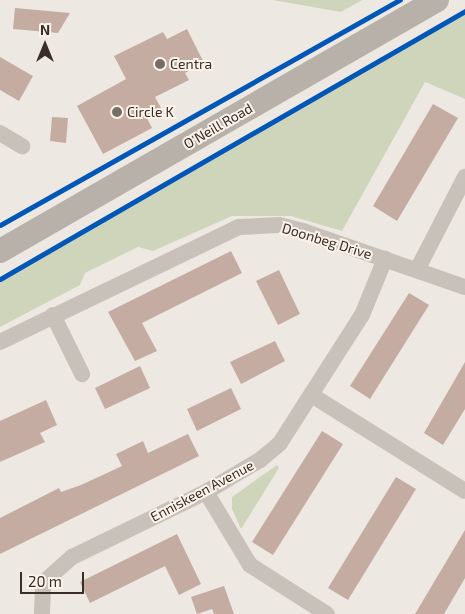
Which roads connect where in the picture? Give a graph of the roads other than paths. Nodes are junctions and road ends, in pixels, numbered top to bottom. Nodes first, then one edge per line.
1 (437, 0) edge
2 (0, 133) edge
3 (22, 146) dead end
4 (465, 177) edge
5 (0, 251) edge
6 (385, 259) junction
7 (417, 270) junction
8 (465, 287) edge
9 (53, 315) junction
10 (0, 342) edge
11 (82, 374) dead end
12 (313, 396) junction
13 (465, 491) edge
14 (206, 492) junction
15 (42, 614) edge
16 (327, 614) edge

1 - 5 main road, O'Neill Road
2 - 3 street
4 - 7 street
6 - 7 street, Doonbeg Drive
6 - 9 street, Doonbeg Drive
6 - 12 street, Enniskeen Avenue
7 - 8 street, Doonbeg Drive
9 - 10 street, Doonbeg Drive
9 - 11 street
12 - 13 street
12 - 14 street, Enniskeen Avenue
14 - 15 street, Enniskeen Avenue
14 - 16 street

